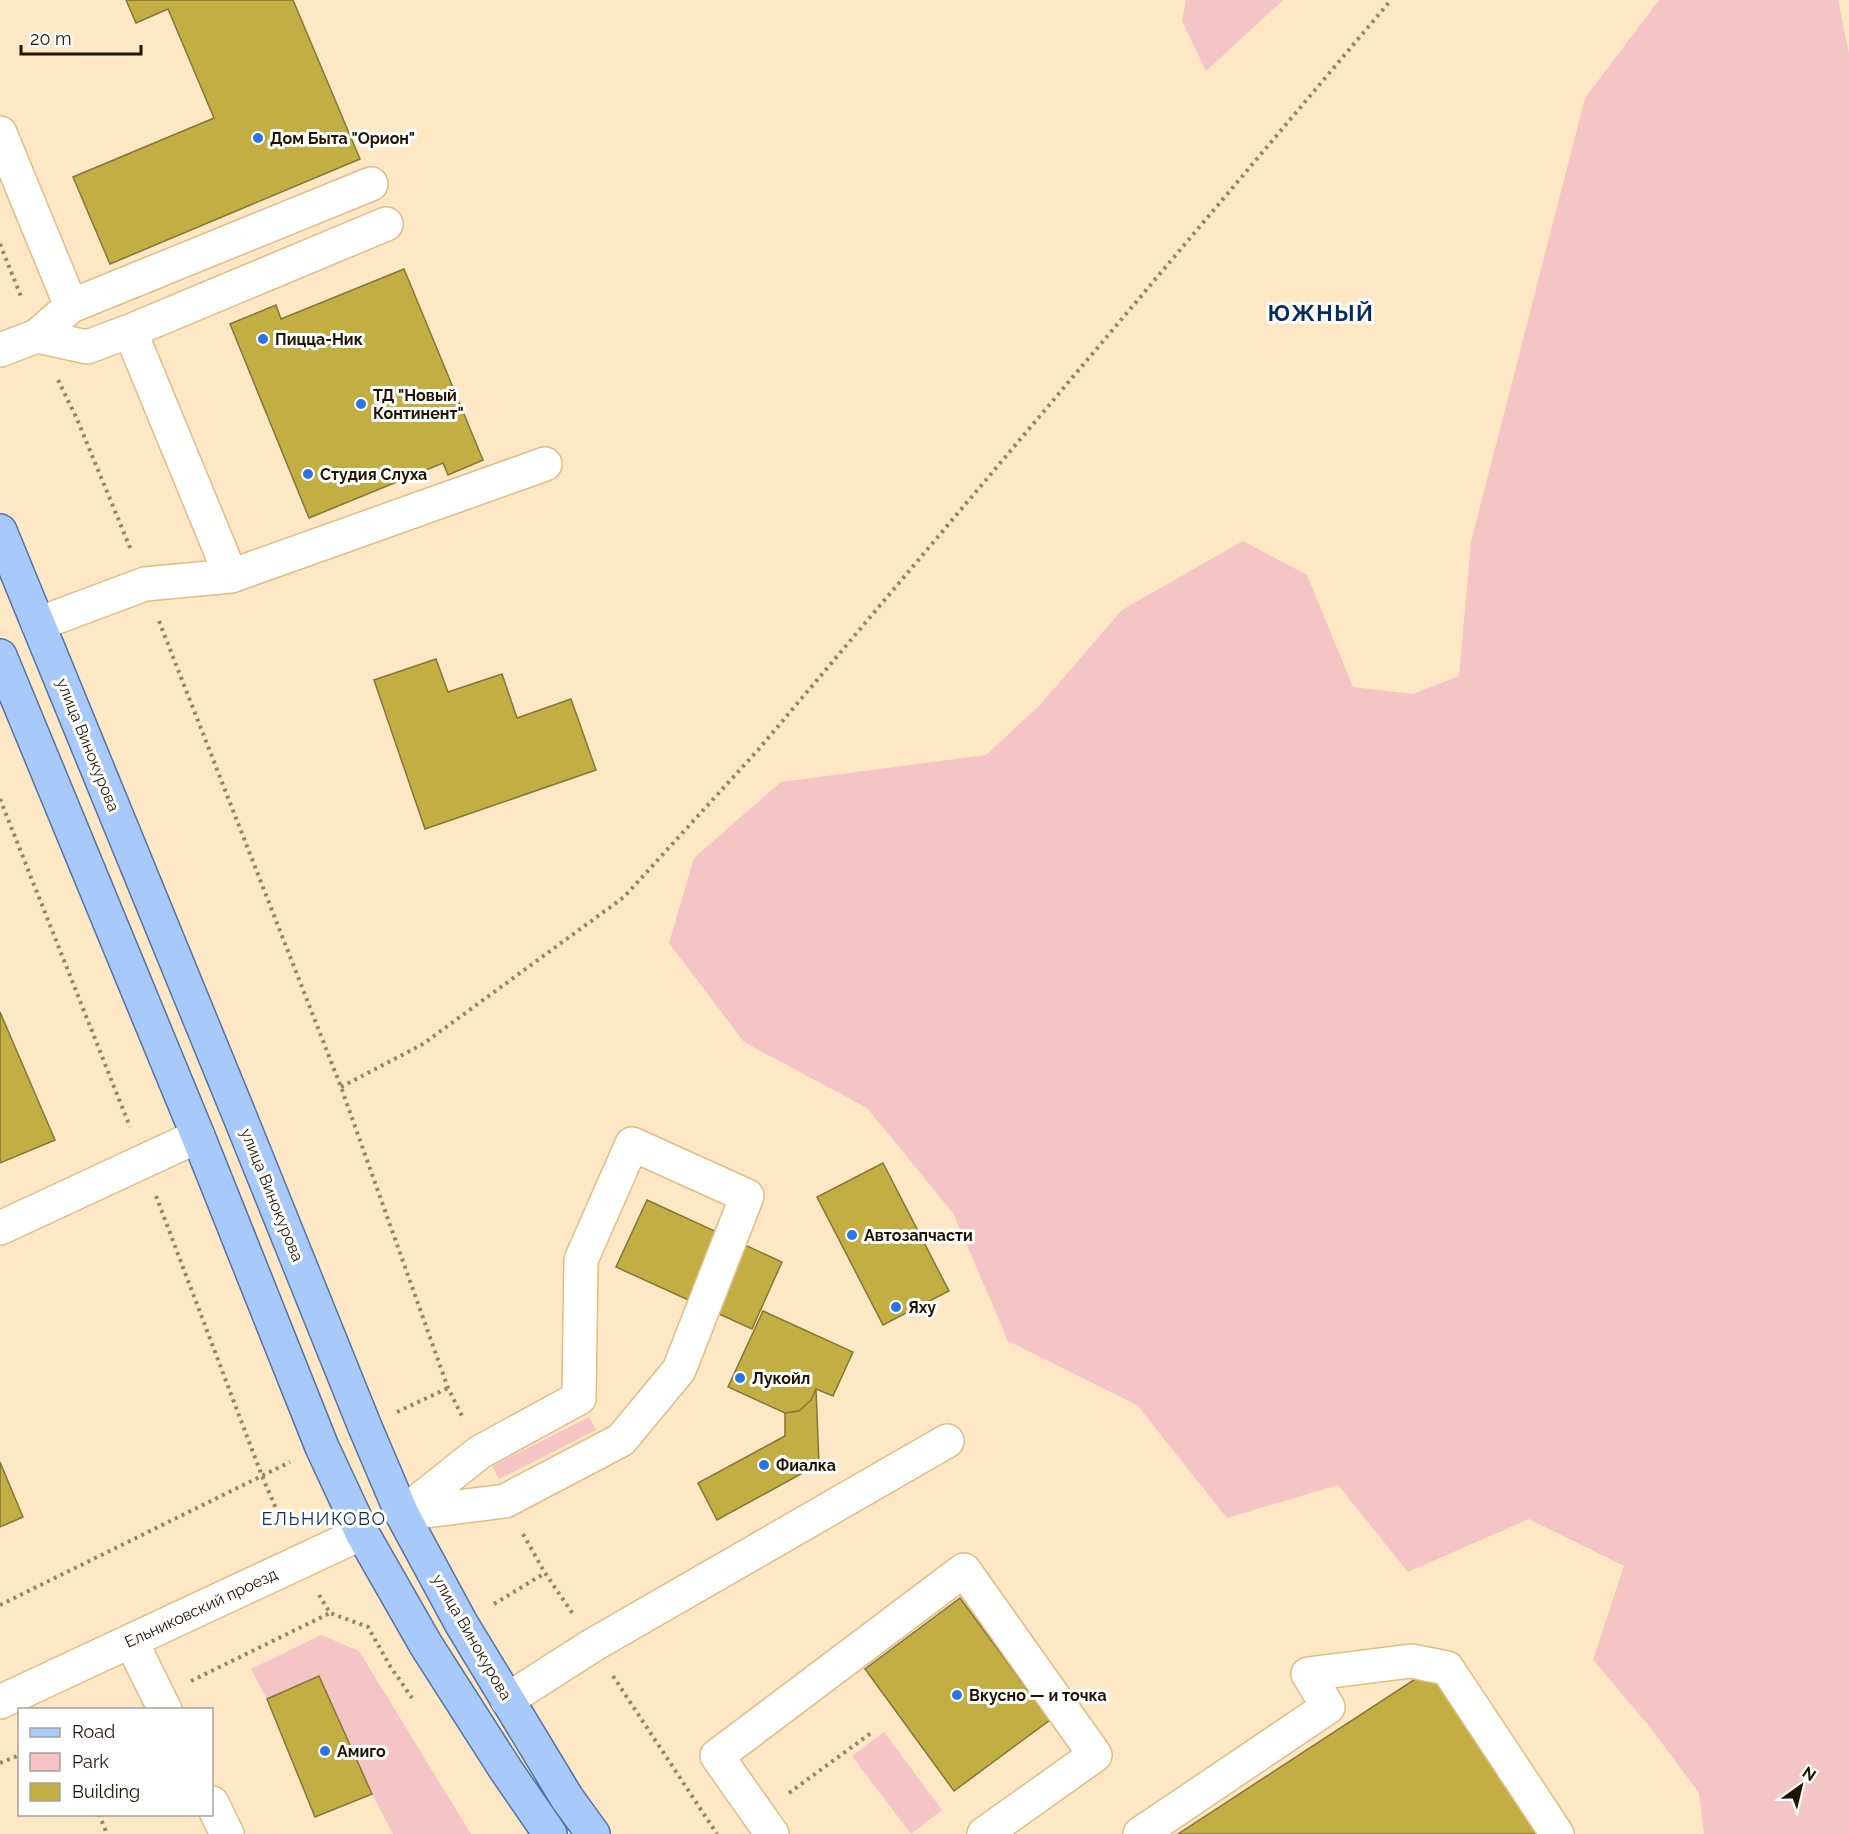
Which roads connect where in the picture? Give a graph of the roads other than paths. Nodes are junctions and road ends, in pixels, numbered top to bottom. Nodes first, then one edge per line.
1 (0, 133) edge
2 (370, 184) dead end
3 (386, 224) dead end
4 (70, 306) junction
5 (130, 331) junction
6 (37, 336) junction
7 (0, 350) edge
8 (545, 464) dead end
9 (0, 531) edge
10 (231, 576) junction
11 (38, 624) junction
12 (0, 656) edge
13 (198, 1136) junction
14 (0, 1228) edge
15 (947, 1441) dead end
16 (402, 1514) junction
17 (362, 1533) junction
18 (131, 1641) junction
19 (507, 1700) junction
20 (0, 1702) edge
21 (162, 1703) edge
22 (213, 1805) edge
23 (765, 1825) edge
24 (227, 1834) edge
25 (550, 1834) edge
26 (593, 1834) edge
27 (984, 1834) edge
28 (1140, 1834) edge
29 (1557, 1834) edge

1 - 4 street
2 - 4 street
3 - 5 street
4 - 6 street
5 - 6 street
5 - 10 street
6 - 7 street
8 - 10 street
9 - 11 main road, улица Винокурова
10 - 11 street
11 - 16 main road, улица Винокурова
12 - 13 main road
13 - 14 street
13 - 17 main road
15 - 19 street
16 - 16 street
16 - 17 main road, Ельниковский проезд
16 - 19 main road, улица Винокурова
17 - 18 street, Ельниковский проезд
17 - 25 main road
18 - 20 street, Ельниковский проезд
18 - 21 street
19 - 26 main road, улица Винокурова
22 - 24 street
23 - 27 street
28 - 29 street

